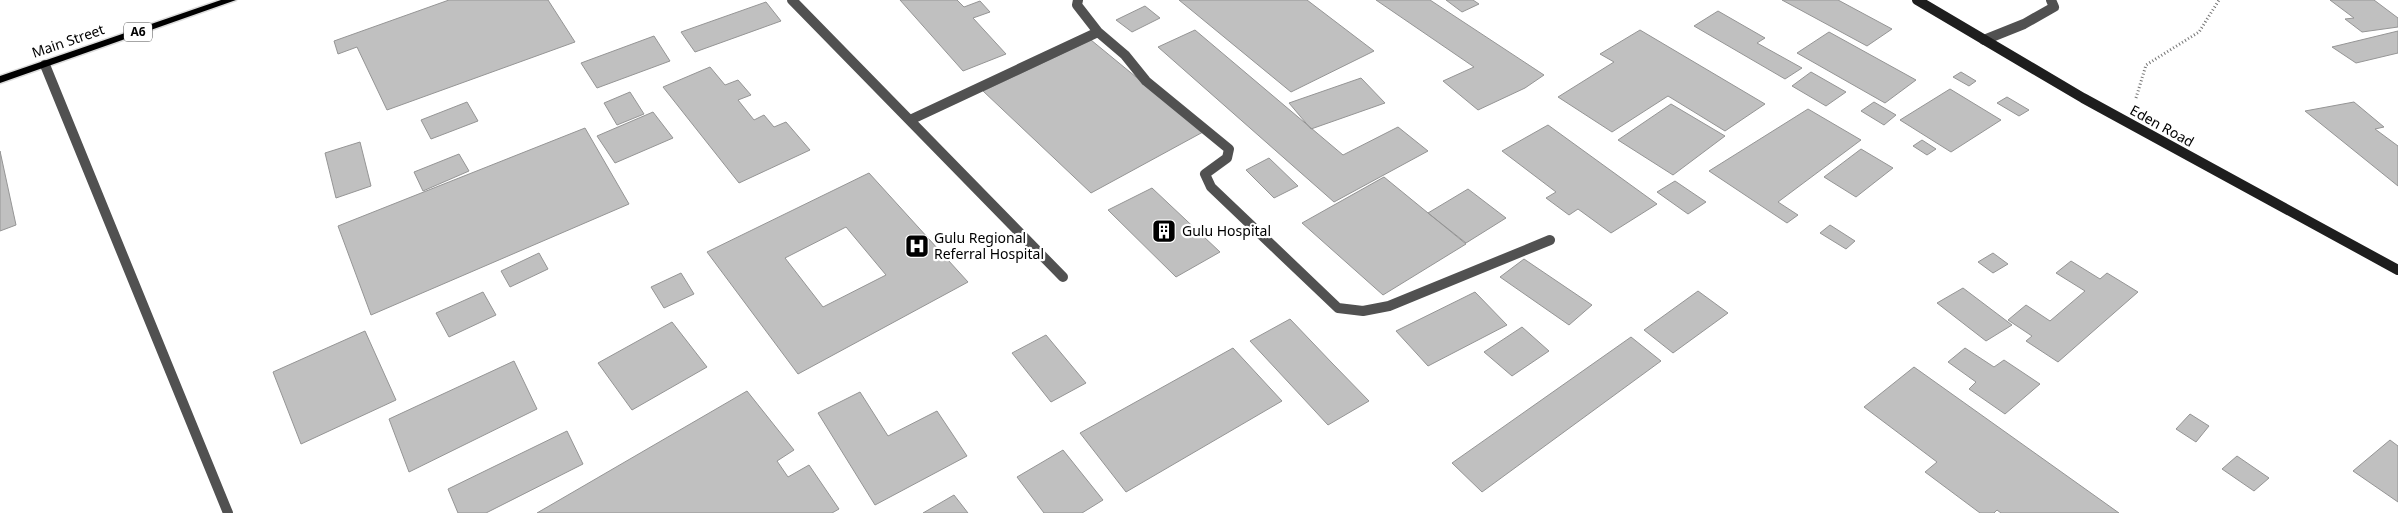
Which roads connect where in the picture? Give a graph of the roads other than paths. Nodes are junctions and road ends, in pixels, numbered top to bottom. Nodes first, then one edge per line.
1 (231, 0) edge
2 (792, 0) edge
3 (1078, 0) edge
4 (1916, 0) edge
5 (2051, 0) edge
6 (1098, 32) junction
7 (1984, 40) junction
8 (46, 64) junction
9 (0, 80) edge
10 (910, 120) junction
11 (1550, 240) dead end
12 (2398, 270) edge
13 (1063, 278) dead end
14 (228, 513) edge

1 - 8 main road, Main Street / A6
2 - 10 street
3 - 6 street
4 - 7 street, Eden Road
5 - 7 street
6 - 10 street
6 - 11 street
7 - 12 street, Eden Road
8 - 9 main road, Main Street / A6
8 - 14 street
10 - 13 street

